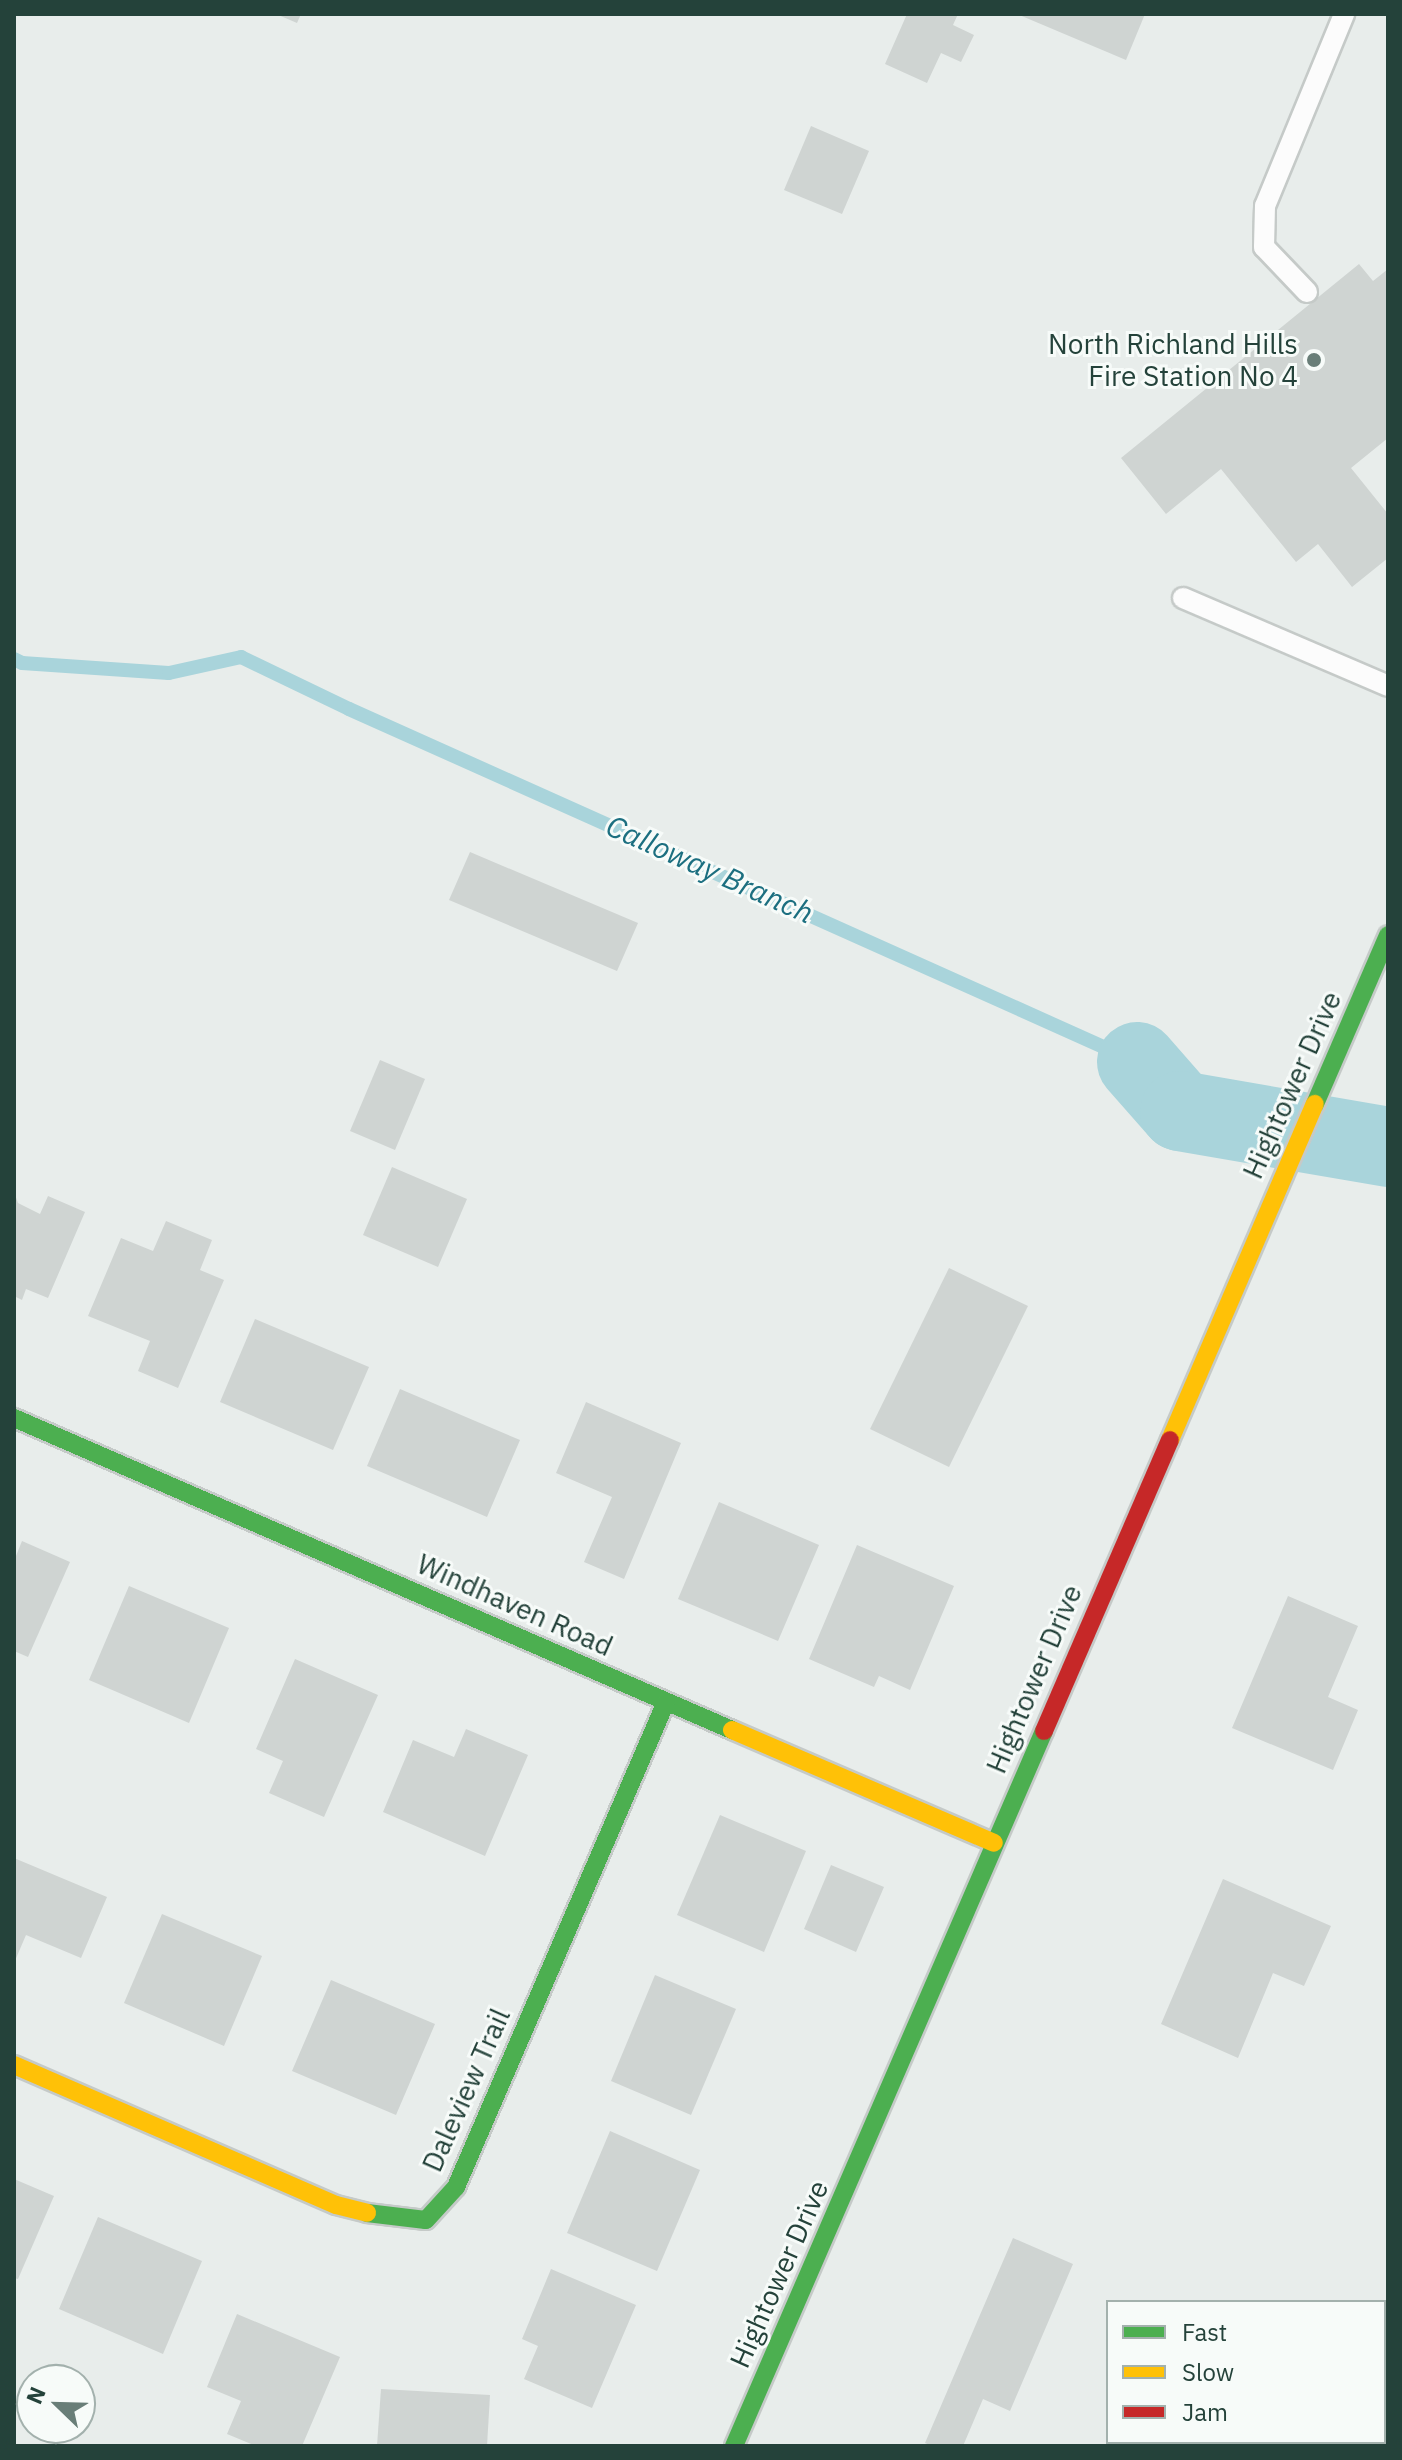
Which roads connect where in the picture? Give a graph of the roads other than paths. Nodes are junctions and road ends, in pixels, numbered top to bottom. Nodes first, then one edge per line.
1 (1344, 14) edge
2 (1307, 292) dead end
3 (1183, 598) dead end
4 (1388, 686) edge
5 (1388, 935) edge
6 (14, 1418) edge
7 (666, 1702) junction
8 (994, 1843) junction
9 (14, 2065) edge
10 (734, 2446) edge

1 - 2 lane
3 - 4 lane
5 - 8 street, Hightower Drive
6 - 7 street, Windhaven Road
7 - 8 street, Windhaven Road
7 - 9 street, Daleview Trail
8 - 10 street, Hightower Drive

